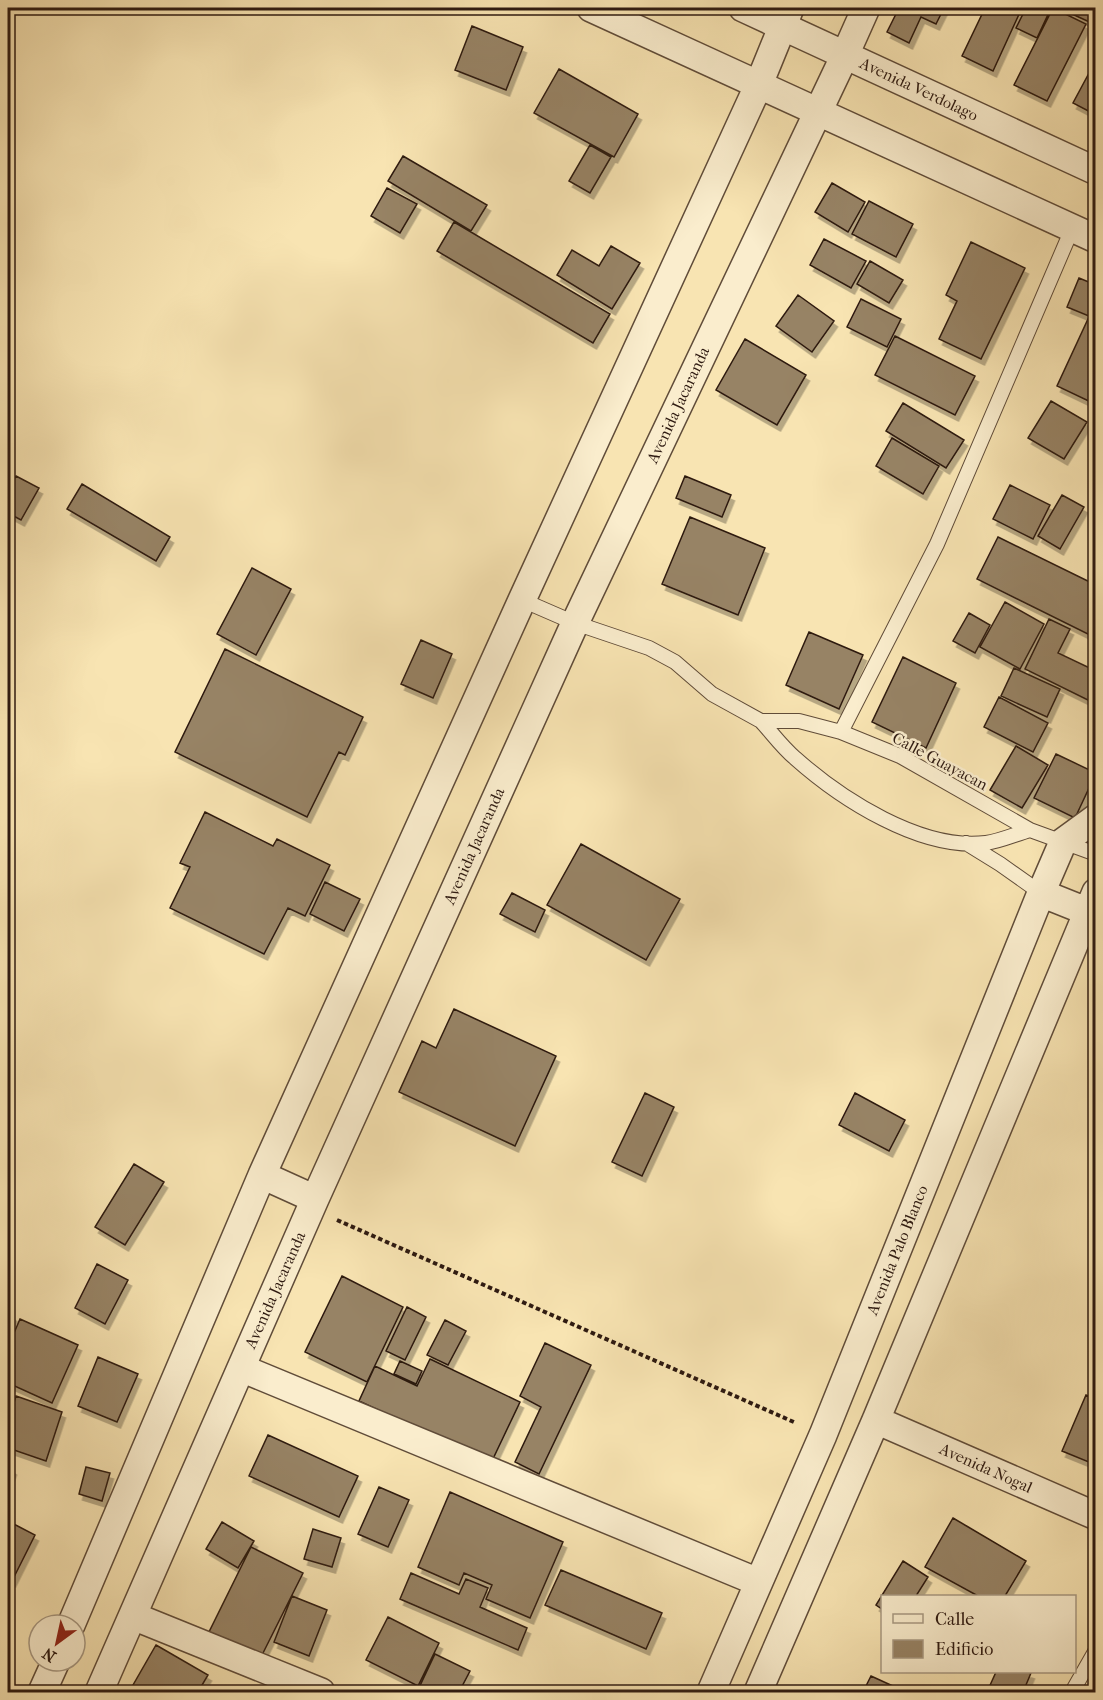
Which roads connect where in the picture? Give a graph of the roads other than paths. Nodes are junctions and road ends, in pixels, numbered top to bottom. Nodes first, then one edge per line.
1 (591, 8) edge
2 (742, 8) edge
3 (866, 8) edge
4 (786, 16) edge
5 (845, 55) junction
6 (759, 84) junction
7 (816, 112) junction
8 (1095, 171) edge
9 (1084, 234) edge
10 (522, 600) junction
11 (575, 623) junction
12 (760, 721) junction
13 (841, 732) junction
14 (1095, 818) edge
15 (1030, 830) junction
16 (964, 842) junction
17 (1063, 842) junction
18 (1095, 854) edge
19 (1041, 893) junction
20 (1093, 906) edge
21 (262, 1175) junction
22 (315, 1199) junction
23 (241, 1368) junction
24 (876, 1420) junction
25 (1095, 1516) edge
26 (758, 1582) junction
27 (76, 1613) edge
28 (133, 1616) junction
29 (1095, 1650) edge
30 (51, 1673) edge
31 (42, 1692) edge
32 (99, 1692) edge
33 (321, 1692) edge
34 (711, 1692) edge
35 (758, 1692) edge
36 (1072, 1692) edge

1 - 6 street
2 - 4 street, Avenida Verdolago
3 - 5 street, Avenida Jacaranda
4 - 5 street, Avenida Verdolago
4 - 6 street
5 - 7 street, Avenida Jacaranda
5 - 8 street, Avenida Verdolago
6 - 7 street
6 - 10 street
7 - 9 street
7 - 11 street, Avenida Jacaranda
9 - 13 lane
10 - 11 lane, Calle Guayacan
10 - 21 street
11 - 12 lane, Calle Guayacan
11 - 22 street, Avenida Jacaranda
12 - 13 lane, Calle Guayacan
12 - 16 lane, Calle Guayacan
13 - 15 lane, Calle Guayacan
14 - 17 street, Avenida Palo Blanco
15 - 16 lane, Calle Guayacan
15 - 17 lane, Calle Guayacan
16 - 19 lane
17 - 18 lane, Calle Guayacan
17 - 19 street, Avenida Palo Blanco
19 - 20 street
19 - 26 street, Avenida Palo Blanco
20 - 24 street
21 - 22 street
21 - 27 street
22 - 23 street, Avenida Jacaranda
23 - 26 street
23 - 28 street, Avenida Jacaranda
24 - 25 street, Avenida Nogal
24 - 35 street
26 - 34 street, Avenida Palo Blanco
28 - 32 street, Avenida Jacaranda
28 - 33 street
29 - 36 lane
30 - 31 street

